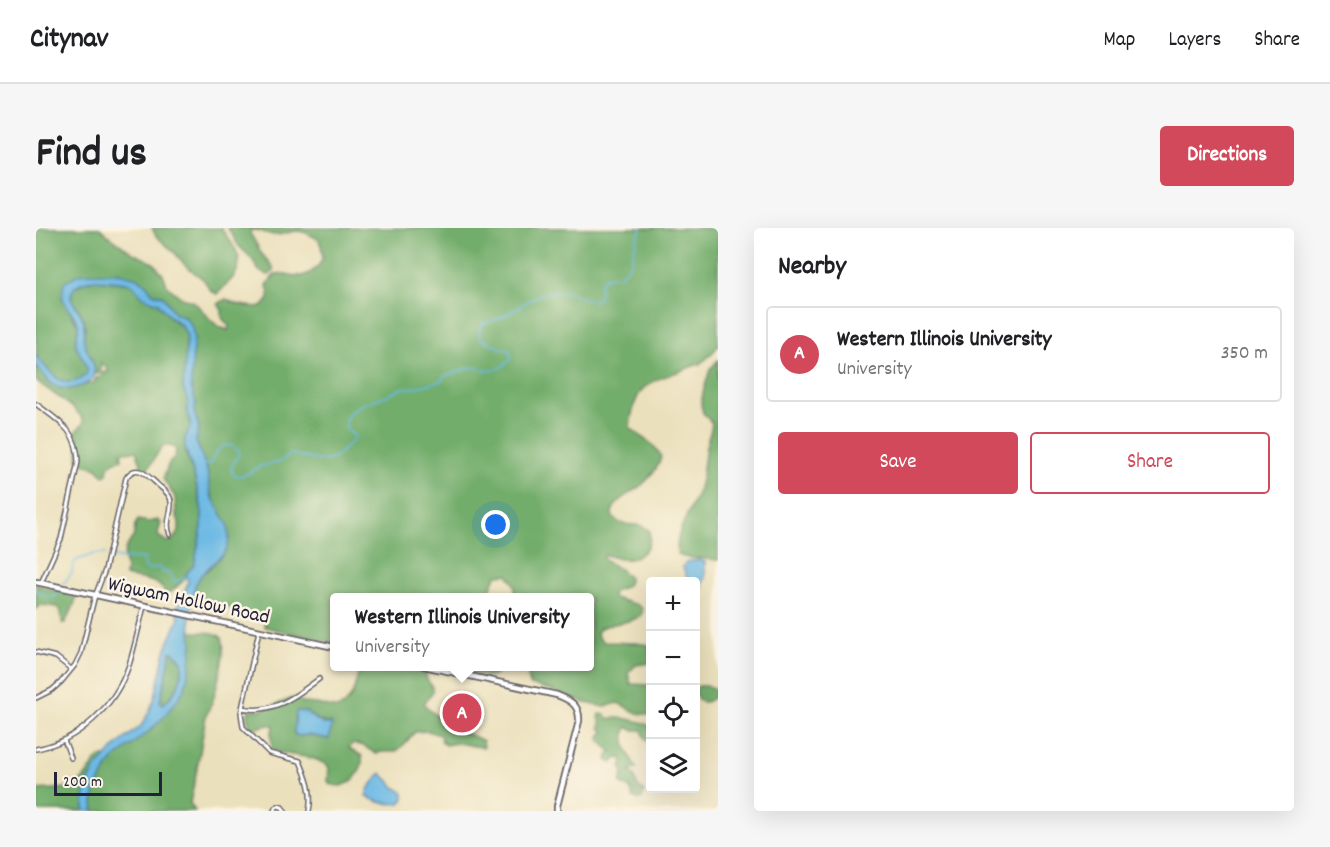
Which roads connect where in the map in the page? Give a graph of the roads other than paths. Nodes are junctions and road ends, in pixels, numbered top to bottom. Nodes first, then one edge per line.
1 (36, 404) edge
2 (170, 535) dead end
3 (38, 582) edge
4 (96, 595) junction
5 (144, 606) junction
6 (259, 631) junction
7 (330, 646) edge
8 (36, 652) edge
9 (72, 670) junction
10 (447, 671) edge
11 (319, 679) dead end
12 (36, 698) edge
13 (242, 708) junction
14 (64, 740) junction
15 (36, 749) edge
16 (71, 758) dead end
17 (274, 811) edge
18 (285, 811) edge
19 (309, 811) edge
20 (557, 811) edge

1 - 3 street
2 - 4 street
3 - 4 street, Wigwam Hollow Road
4 - 5 street, Wigwam Hollow Road
4 - 9 street
5 - 6 street, Wigwam Hollow Road
5 - 14 street
6 - 7 street, Wigwam Hollow Road
6 - 13 street
8 - 9 street
9 - 12 street
10 - 20 street
11 - 13 street
13 - 19 street
14 - 15 street
14 - 16 street
17 - 18 street

